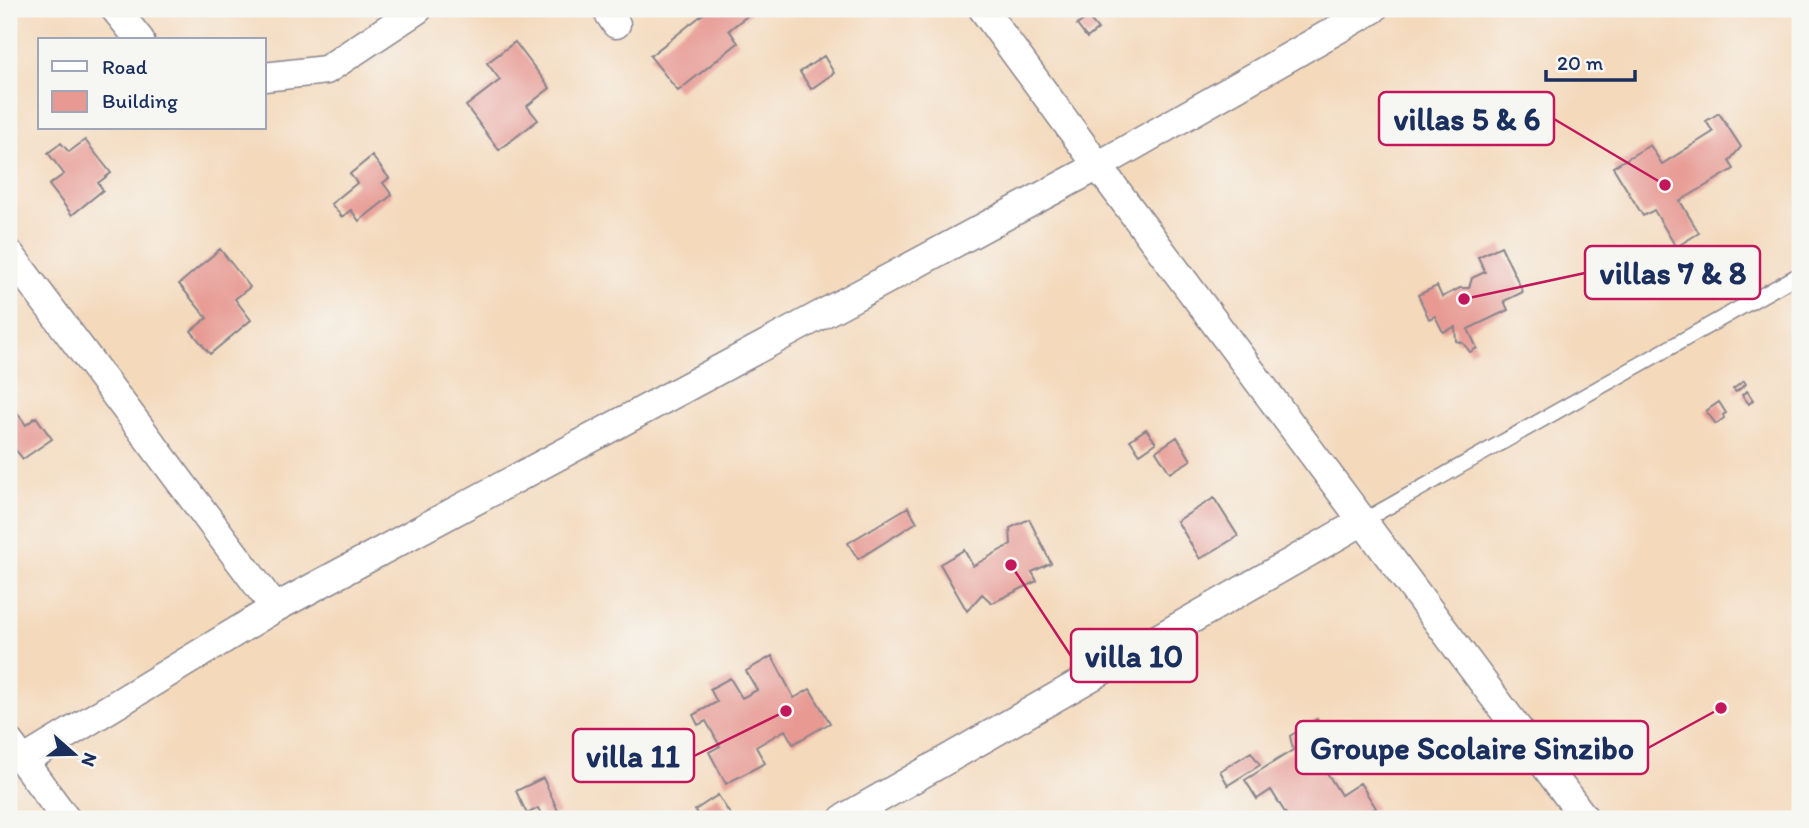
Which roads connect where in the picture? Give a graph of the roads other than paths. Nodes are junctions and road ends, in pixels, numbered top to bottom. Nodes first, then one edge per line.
1 (115, 9) edge
2 (418, 9) edge
3 (983, 9) edge
4 (1373, 9) edge
5 (137, 38) edge
6 (266, 78) edge
7 (1098, 166) junction
8 (9, 253) edge
9 (1800, 274) edge
10 (1363, 521) junction
11 (275, 608) junction
12 (16, 752) edge
13 (66, 819) edge
14 (843, 819) edge
15 (1585, 819) edge

1 - 5 street
2 - 6 street
3 - 7 street
4 - 7 street
7 - 10 street
7 - 11 street
8 - 11 street
9 - 10 lane
10 - 14 street
10 - 15 street
11 - 12 street
12 - 13 street

